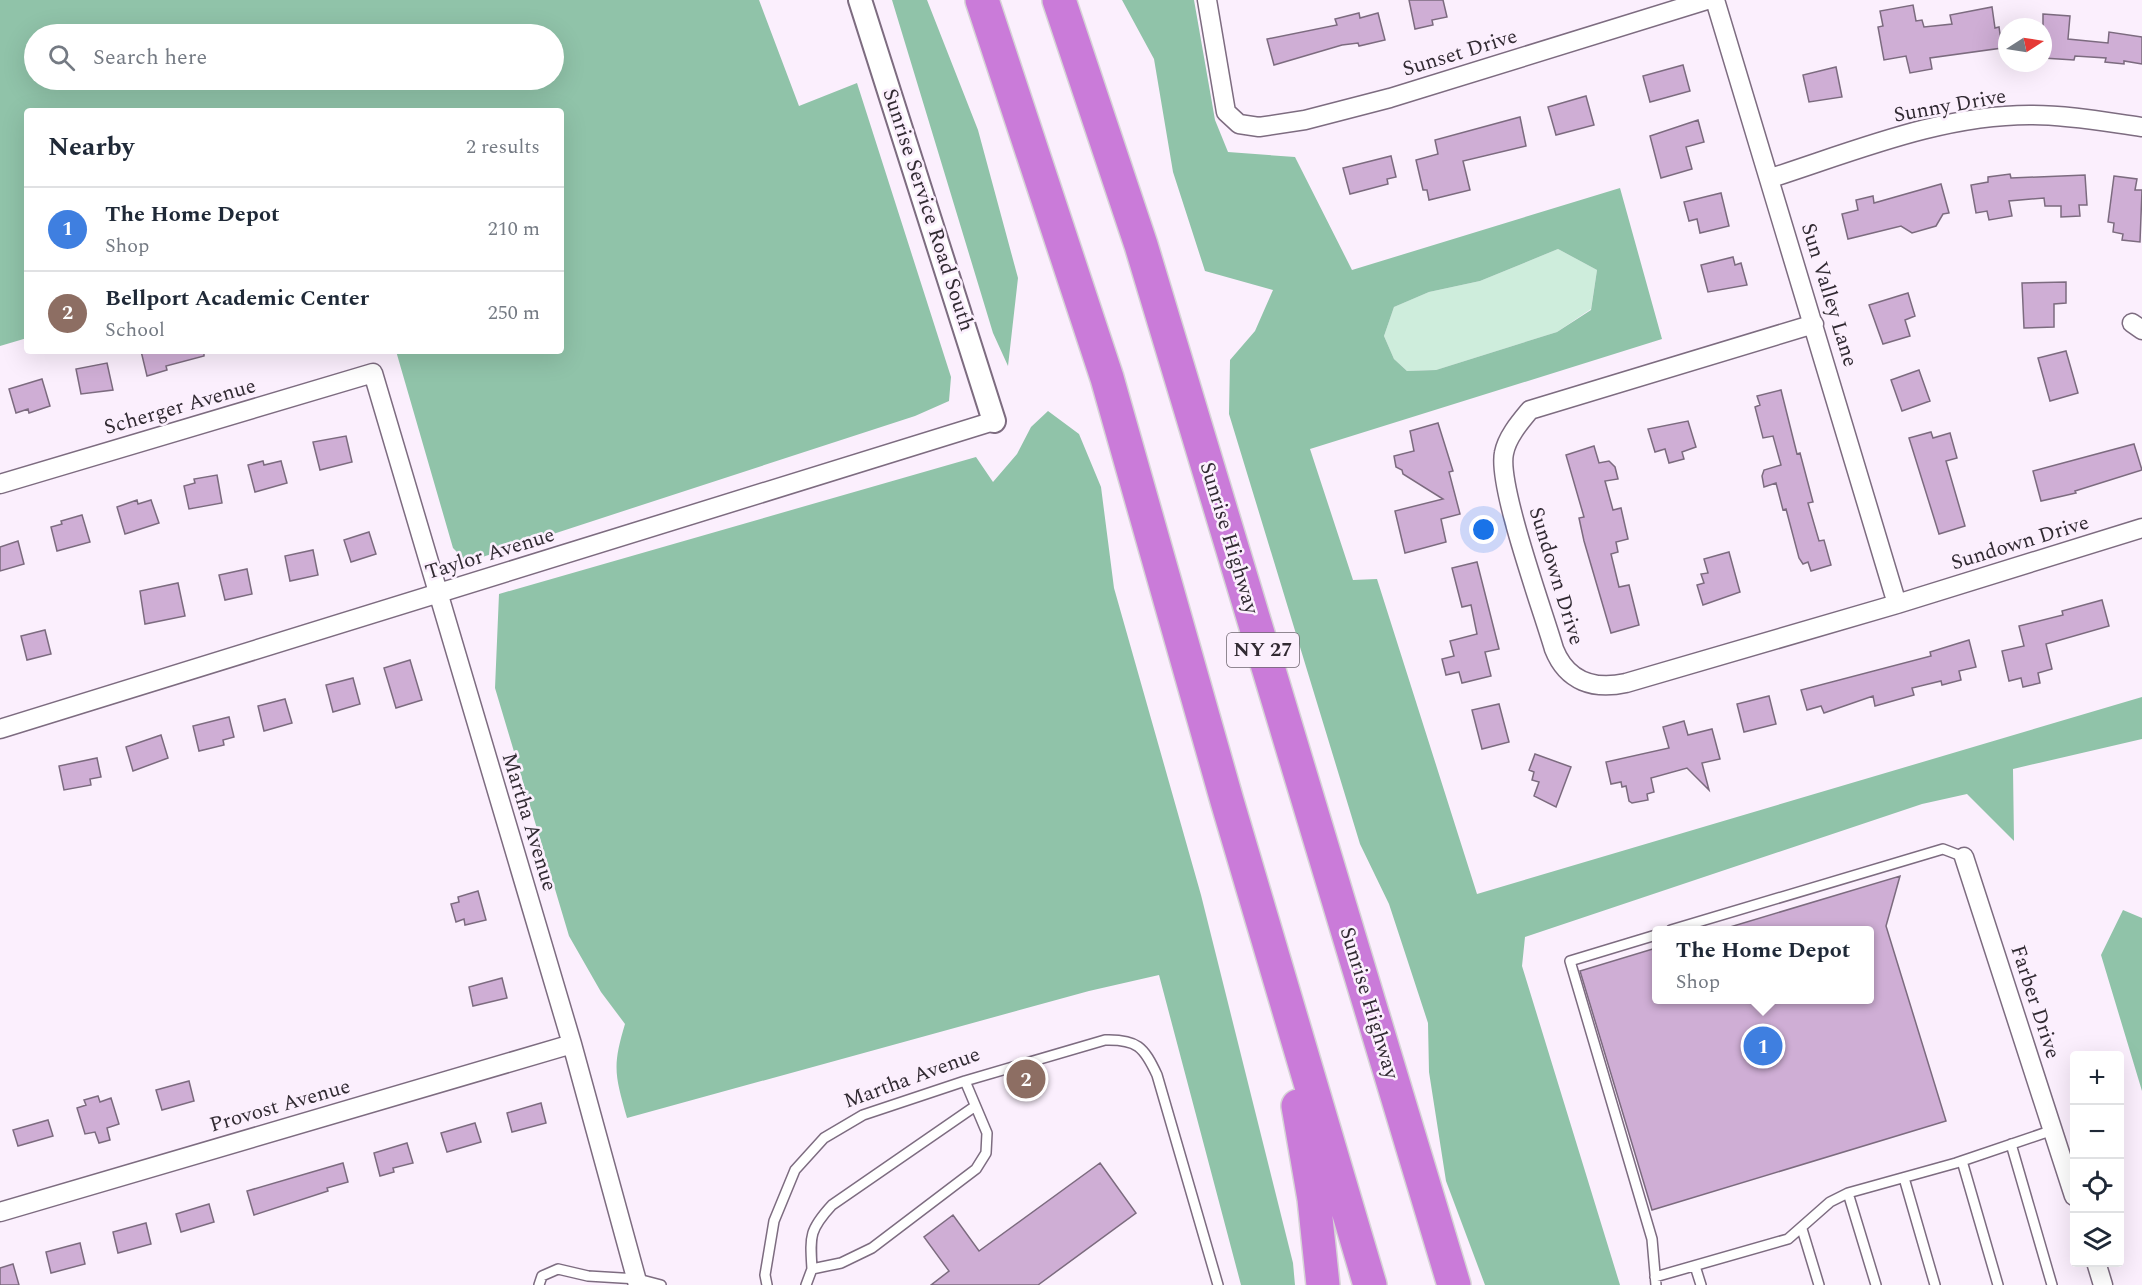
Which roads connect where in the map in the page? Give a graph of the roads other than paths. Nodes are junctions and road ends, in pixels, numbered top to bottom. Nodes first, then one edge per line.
1 (860, 0) edge
2 (982, 0) edge
3 (1059, 0) edge
4 (1207, 0) edge
5 (1707, 0) edge
6 (1715, 0) edge
7 (2142, 127) edge
8 (1771, 178) junction
9 (1814, 324) junction
10 (373, 373) joint
11 (994, 422) joint
12 (0, 484) edge
13 (2142, 528) edge
14 (438, 594) junction
15 (1897, 604) junction
16 (0, 729) edge
17 (1227, 801) junction
18 (1964, 857) joint
19 (1687, 926) edge
20 (1652, 936) edge
21 (572, 1044) junction
22 (965, 1081) junction
23 (974, 1107) junction
24 (2053, 1130) junction
25 (2011, 1144) junction
26 (1962, 1161) junction
27 (1904, 1178) junction
28 (2070, 1183) edge
29 (1848, 1193) junction
30 (0, 1212) edge
31 (1802, 1229) junction
32 (1695, 1266) junction
33 (2097, 1267) edge
34 (812, 1269) junction
35 (1656, 1281) edge
36 (638, 1282) edge
37 (1216, 1284) edge
38 (539, 1285) edge
39 (661, 1285) edge
40 (767, 1285) edge
41 (806, 1285) edge
42 (1323, 1285) edge
43 (1370, 1285) edge
44 (1454, 1285) edge
45 (1701, 1285) edge
46 (1819, 1285) edge
47 (1876, 1285) edge
48 (1935, 1285) edge
49 (1998, 1285) edge
50 (2052, 1285) edge
51 (2103, 1285) edge

1 - 11 street, Sunrise Service Road South
2 - 17 highway
3 - 44 highway, Sunrise Highway / NY 27
4 - 5 street, Sunset Drive
6 - 8 street, Sun Valley Lane
7 - 8 street, Sunny Drive
8 - 9 street, Sun Valley Lane
9 - 15 street, Sun Valley Lane
9 - 15 street, Sundown Drive
10 - 12 street, Scherger Avenue
10 - 14 street, Martha Avenue
11 - 14 street, Taylor Avenue
13 - 15 street, Sundown Drive
14 - 16 street, Taylor Avenue
14 - 21 street, Martha Avenue
17 - 42 highway
17 - 43 highway
18 - 19 lane
18 - 24 street, Farber Drive
20 - 35 lane
21 - 30 street, Provost Avenue
21 - 36 street, Martha Avenue
22 - 23 lane
22 - 37 lane, Martha Avenue
22 - 40 lane, Martha Avenue
23 - 34 lane
23 - 34 lane
24 - 25 lane
24 - 28 street, Farber Drive
25 - 26 lane
25 - 50 lane
26 - 27 lane
26 - 49 lane
27 - 29 lane
27 - 48 lane
29 - 31 lane
29 - 47 lane
31 - 32 lane
31 - 46 lane
32 - 35 lane
32 - 45 lane
33 - 51 street
34 - 41 lane
36 - 38 lane
36 - 39 lane

